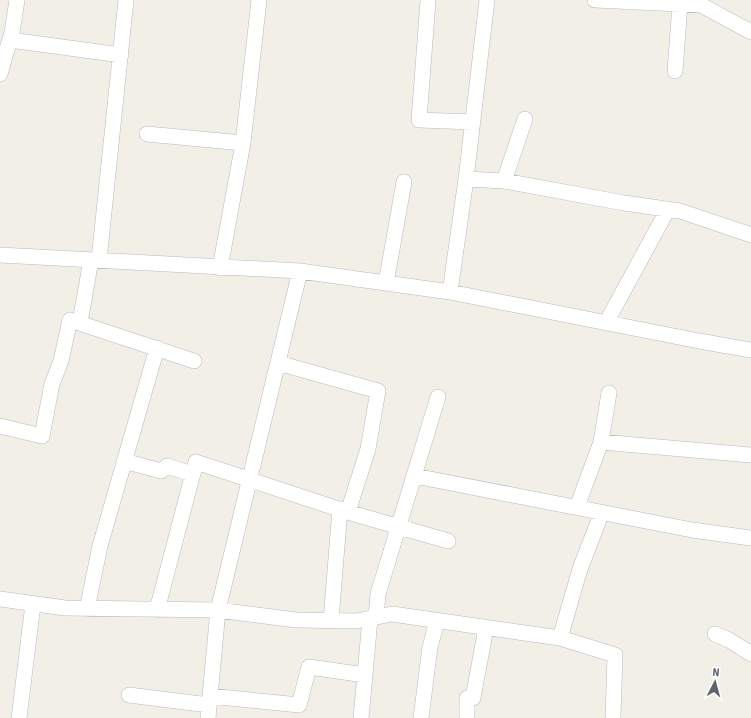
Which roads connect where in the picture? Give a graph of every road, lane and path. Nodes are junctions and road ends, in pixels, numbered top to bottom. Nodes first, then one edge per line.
1 (17, 0) edge
2 (126, 0) edge
3 (259, 0) edge
4 (486, 0) edge
5 (594, 0) edge
6 (428, 1) edge
7 (701, 3) edge
8 (680, 4) junction
9 (751, 32) edge
10 (10, 40) junction
11 (121, 55) junction
12 (675, 71) dead end
13 (0, 72) edge
14 (525, 119) dead end
15 (472, 122) junction
16 (147, 134) dead end
17 (243, 143) junction
18 (466, 179) junction
19 (504, 181) junction
20 (404, 182) dead end
21 (668, 209) junction
22 (751, 234) edge
23 (0, 255) edge
24 (95, 260) junction
25 (220, 268) junction
26 (300, 271) junction
27 (386, 283) junction
28 (450, 292) junction
29 (80, 322) junction
30 (606, 323) junction
31 (157, 348) junction
32 (751, 350) edge
33 (194, 361) dead end
34 (278, 363) junction
35 (609, 393) dead end
36 (438, 397) dead end
37 (0, 426) edge
38 (601, 442) junction
39 (751, 455) edge
40 (124, 461) junction
41 (192, 474) junction
42 (415, 476) junction
43 (250, 479) junction
44 (577, 507) junction
45 (344, 510) junction
46 (602, 512) junction
47 (399, 526) junction
48 (751, 538) edge
49 (448, 541) dead end
50 (0, 599) edge
51 (33, 604) junction
52 (87, 609) junction
53 (157, 610) junction
54 (218, 610) junction
55 (373, 618) junction
56 (331, 620) junction
57 (437, 621) junction
58 (486, 628) junction
59 (715, 634) dead end
60 (560, 638) junction
61 (751, 654) edge
62 (365, 675) junction
63 (129, 695) dead end
64 (209, 707) edge
65 (19, 718) edge
66 (361, 718) edge
67 (421, 718) edge
68 (467, 718) edge
69 (614, 718) edge

1 - 10 street
2 - 11 street
3 - 17 street
4 - 15 street
5 - 8 street
6 - 15 street
7 - 8 street
7 - 9 street
8 - 12 street
10 - 11 street
10 - 13 street
11 - 24 street
14 - 19 street
15 - 18 street
16 - 17 street
17 - 25 street
18 - 19 street
18 - 28 street
19 - 21 street
20 - 27 street
21 - 22 street
21 - 30 street
23 - 24 street
24 - 25 street
24 - 29 street
25 - 26 street
26 - 27 street
26 - 34 street
27 - 28 street
28 - 30 street
29 - 31 street
29 - 37 street
30 - 32 street
31 - 33 street
31 - 40 street
34 - 43 street
34 - 45 street
35 - 38 street
36 - 42 street
38 - 39 street
38 - 44 street
40 - 41 street
40 - 52 street
41 - 43 street
41 - 53 street
42 - 44 street
42 - 47 street
43 - 45 street
43 - 54 street
44 - 46 street
45 - 47 street
45 - 56 street
46 - 48 street
46 - 60 street
47 - 49 street
47 - 55 street
50 - 51 street
51 - 52 street
51 - 65 street
52 - 53 street
53 - 54 street
54 - 56 street
54 - 64 street
55 - 56 street
55 - 57 street
55 - 62 street
57 - 58 street
57 - 67 street
58 - 60 street
58 - 68 street
59 - 61 street
60 - 69 street
62 - 64 street
62 - 66 street
63 - 64 street

